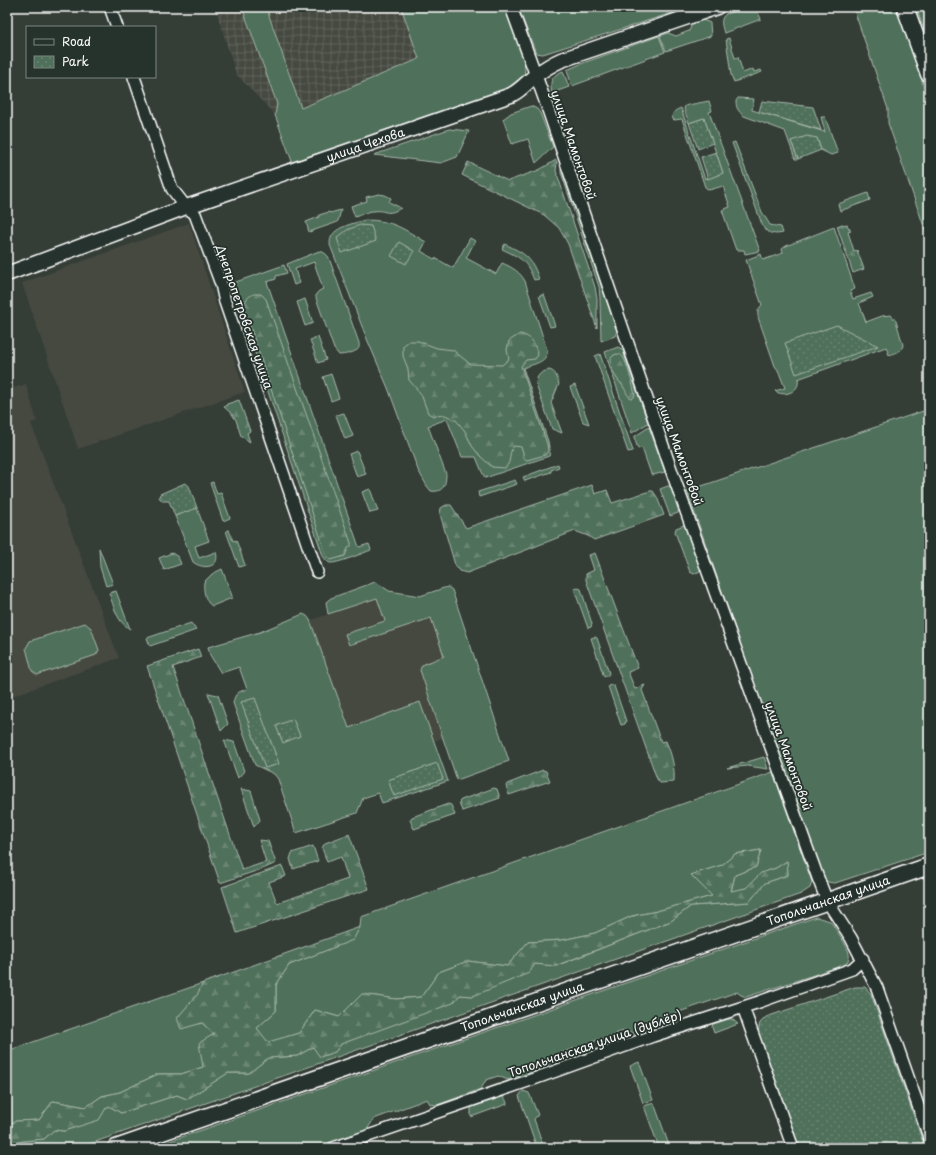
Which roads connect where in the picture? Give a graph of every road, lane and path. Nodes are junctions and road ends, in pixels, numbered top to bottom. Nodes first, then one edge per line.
1 (110, 7) edge
2 (511, 7) edge
3 (717, 7) edge
4 (905, 7) edge
5 (116, 26) edge
6 (929, 74) edge
7 (536, 76) junction
8 (134, 78) edge
9 (186, 207) junction
10 (7, 274) edge
11 (317, 572) dead end
12 (929, 866) edge
13 (828, 902) junction
14 (863, 959) junction
15 (743, 1007) junction
16 (929, 1137) edge
17 (116, 1148) edge
18 (333, 1148) edge
19 (793, 1148) edge

1 - 5 street
2 - 7 street, улица Мамонтовой
3 - 7 street, улица Чехова
4 - 6 main road
7 - 9 street, улица Чехова
7 - 13 street, улица Мамонтовой
8 - 9 street, Днепропетровская улица
9 - 10 street, улица Чехова
9 - 11 street, Днепропетровская улица
12 - 13 main road, Топольчанская улица
13 - 14 street, улица Мамонтовой
13 - 17 main road, Топольчанская улица
14 - 15 street, Топольчанская улица (дублёр)
14 - 16 street, улица Мамонтовой
15 - 18 street, Топольчанская улица (дублёр)
15 - 19 street

